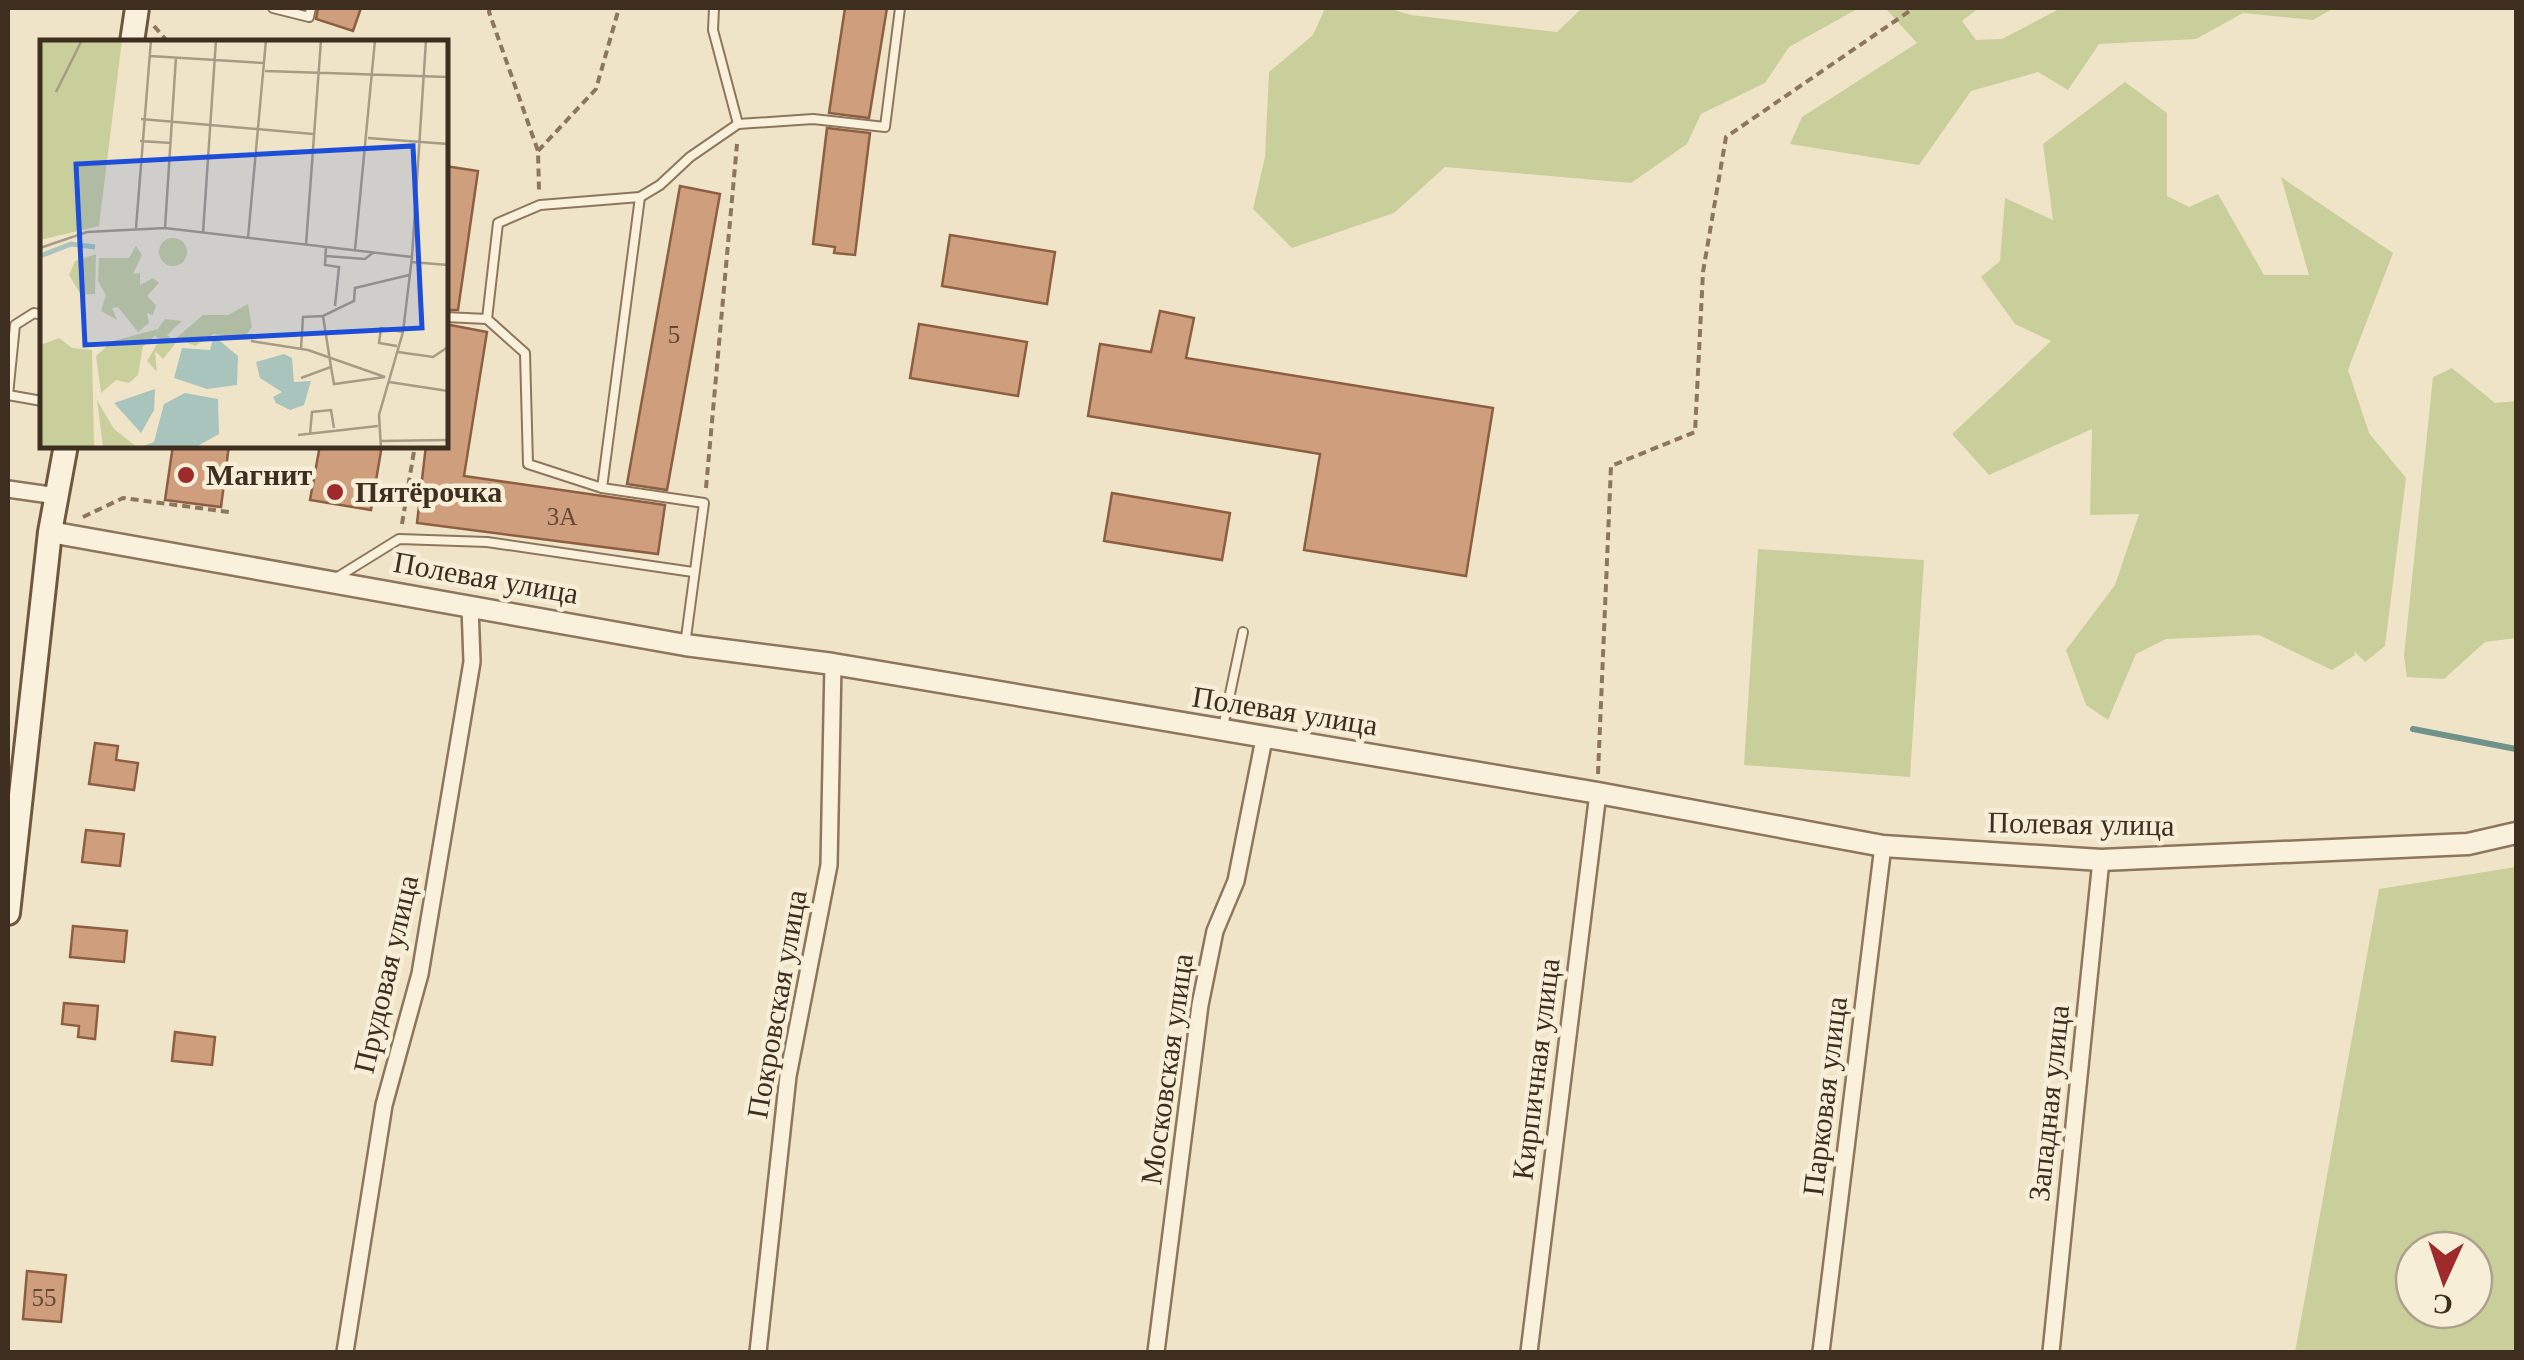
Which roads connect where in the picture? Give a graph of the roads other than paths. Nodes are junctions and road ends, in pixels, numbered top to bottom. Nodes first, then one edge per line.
1 (137, 8) edge
2 (273, 8) edge
3 (311, 8) edge
4 (714, 8) edge
5 (900, 8) edge
6 (132, 40) edge
7 (738, 124) junction
8 (640, 197) junction
9 (40, 315) edge
10 (448, 317) edge
11 (486, 319) junction
12 (40, 401) edge
13 (65, 448) edge
14 (8, 488) edge
15 (602, 488) junction
16 (57, 496) junction
17 (50, 532) junction
18 (693, 572) junction
19 (330, 582) junction
20 (470, 606) junction
21 (1243, 632) dead end
22 (685, 645) junction
23 (834, 664) junction
24 (1222, 731) junction
25 (1264, 739) junction
26 (1598, 792) junction
27 (2516, 833) edge
28 (1883, 846) junction
29 (2101, 860) junction
30 (8, 914) edge
31 (345, 1352) edge
32 (758, 1352) edge
33 (1156, 1352) edge
34 (1529, 1352) edge
35 (1822, 1352) edge
36 (2051, 1352) edge

1 - 6 main road
2 - 3 lane
4 - 7 lane
5 - 7 lane
7 - 8 lane
8 - 11 lane
8 - 15 lane
9 - 12 lane
10 - 11 lane
11 - 15 lane
13 - 16 main road
14 - 16 street
15 - 18 lane
16 - 17 main road
17 - 19 street, Полевая улица
17 - 30 main road
18 - 19 lane
18 - 22 lane
19 - 20 street, Полевая улица
20 - 22 street, Полевая улица
20 - 31 street, Прудовая улица
21 - 24 lane
22 - 23 street, Полевая улица
23 - 24 street, Полевая улица
23 - 32 street, Покровская улица
24 - 25 street, Полевая улица
25 - 26 street, Полевая улица
25 - 33 street, Московская улица
26 - 28 street, Полевая улица
26 - 34 street, Кирпичная улица
27 - 29 street, Полевая улица
28 - 29 street, Полевая улица
28 - 35 street, Парковая улица
29 - 36 street, Западная улица

